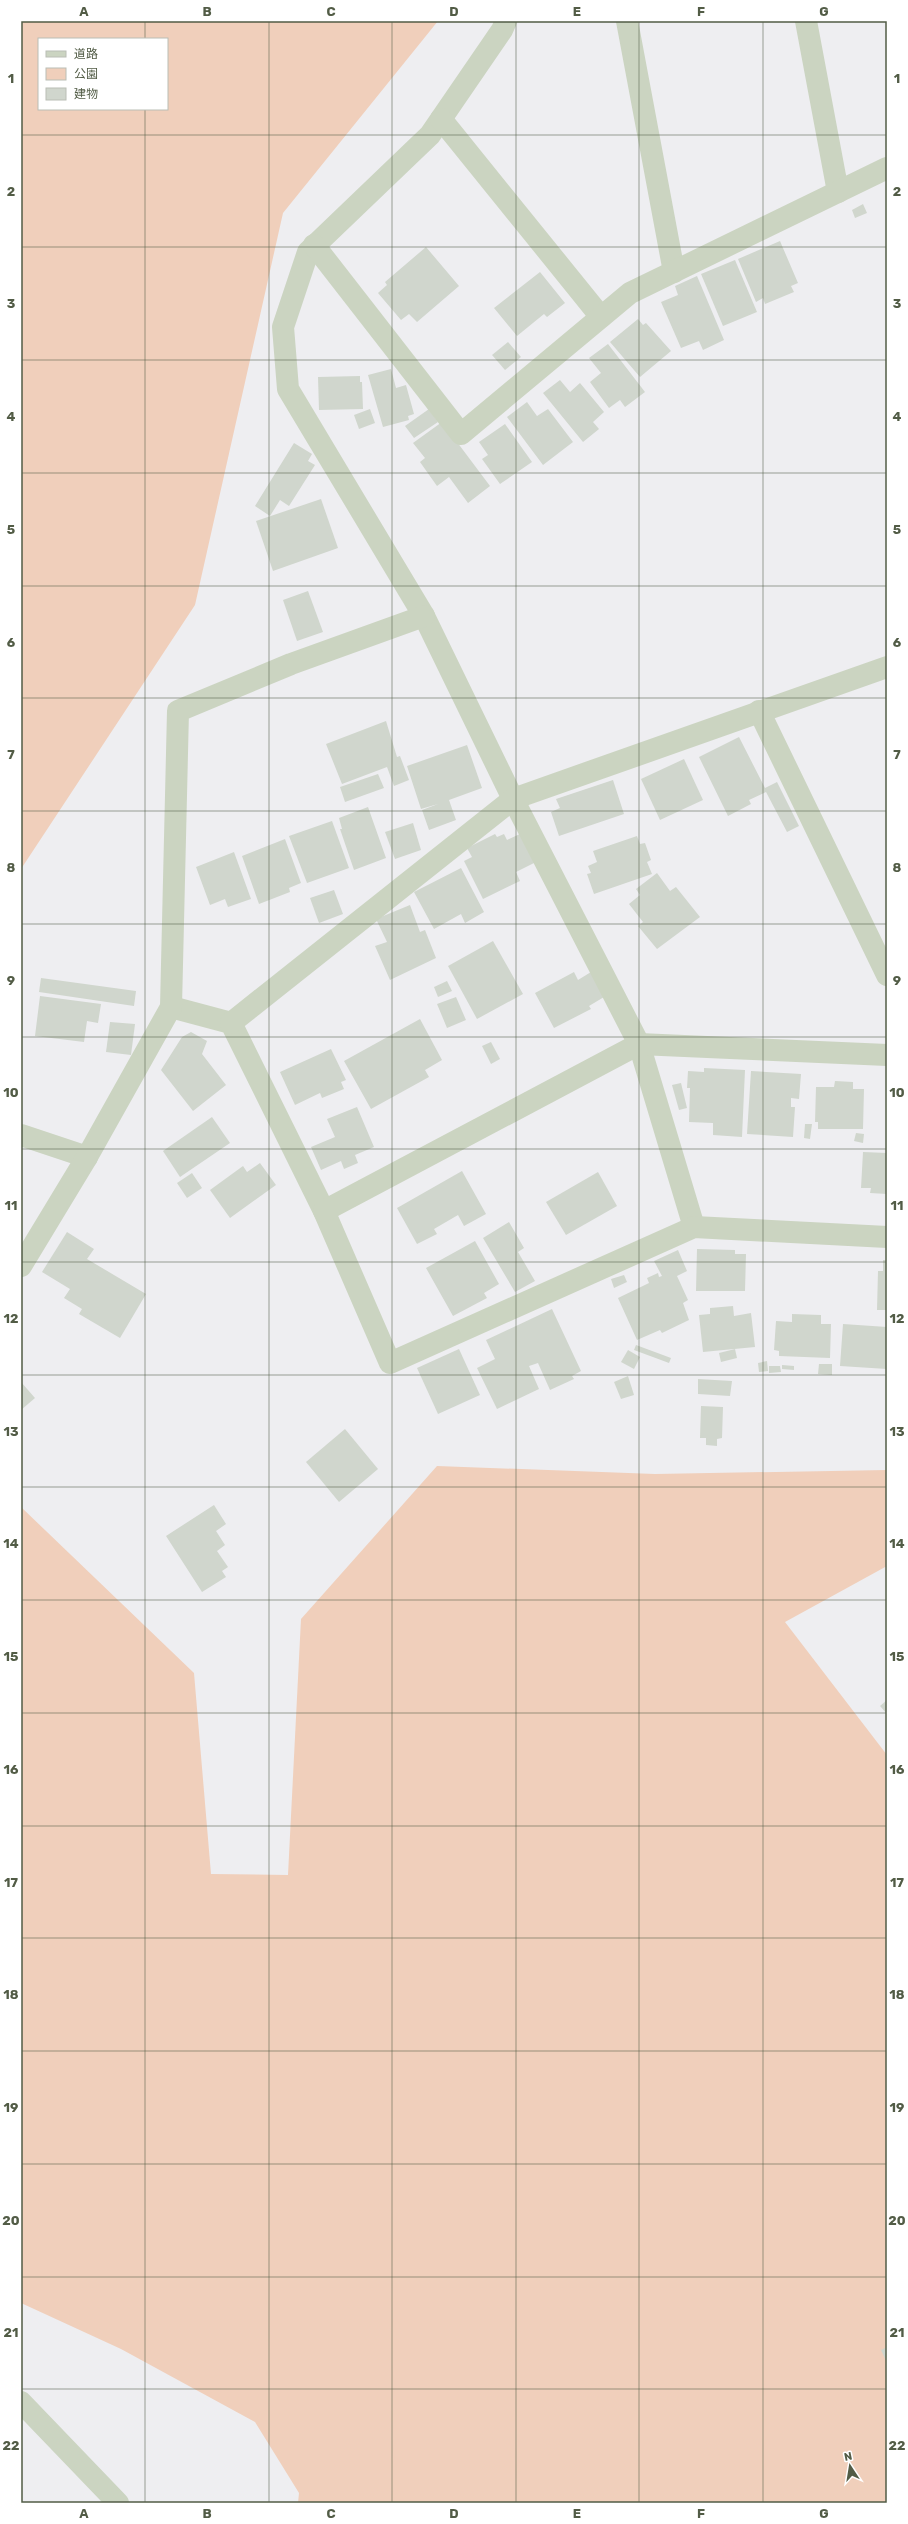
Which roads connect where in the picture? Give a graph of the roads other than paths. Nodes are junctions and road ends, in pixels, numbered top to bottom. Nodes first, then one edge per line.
1 (506, 21) edge
2 (627, 21) edge
3 (806, 21) edge
4 (441, 119) junction
5 (887, 168) edge
6 (838, 192) junction
7 (314, 245) junction
8 (674, 272) junction
9 (602, 317) junction
10 (424, 616) junction
11 (887, 667) edge
12 (759, 711) junction
13 (513, 799) junction
14 (887, 975) edge
15 (170, 1007) junction
16 (231, 1023) junction
17 (640, 1044) junction
18 (887, 1055) edge
19 (21, 1135) edge
20 (87, 1157) junction
21 (324, 1211) junction
22 (694, 1227) junction
23 (887, 1237) edge
24 (21, 1266) edge
25 (21, 2402) edge
26 (118, 2503) edge

1 - 4 street
2 - 8 street
3 - 6 street
4 - 7 street
4 - 9 street
5 - 6 street
6 - 8 street
7 - 9 street
7 - 10 street
8 - 9 street
10 - 13 street
10 - 15 street
11 - 12 street
12 - 13 street
12 - 14 street
13 - 16 street
13 - 17 street
15 - 16 street
15 - 20 street
16 - 21 street
17 - 18 street
17 - 21 street
17 - 22 street
19 - 20 street
20 - 24 street
21 - 22 street
22 - 23 street
25 - 26 street

